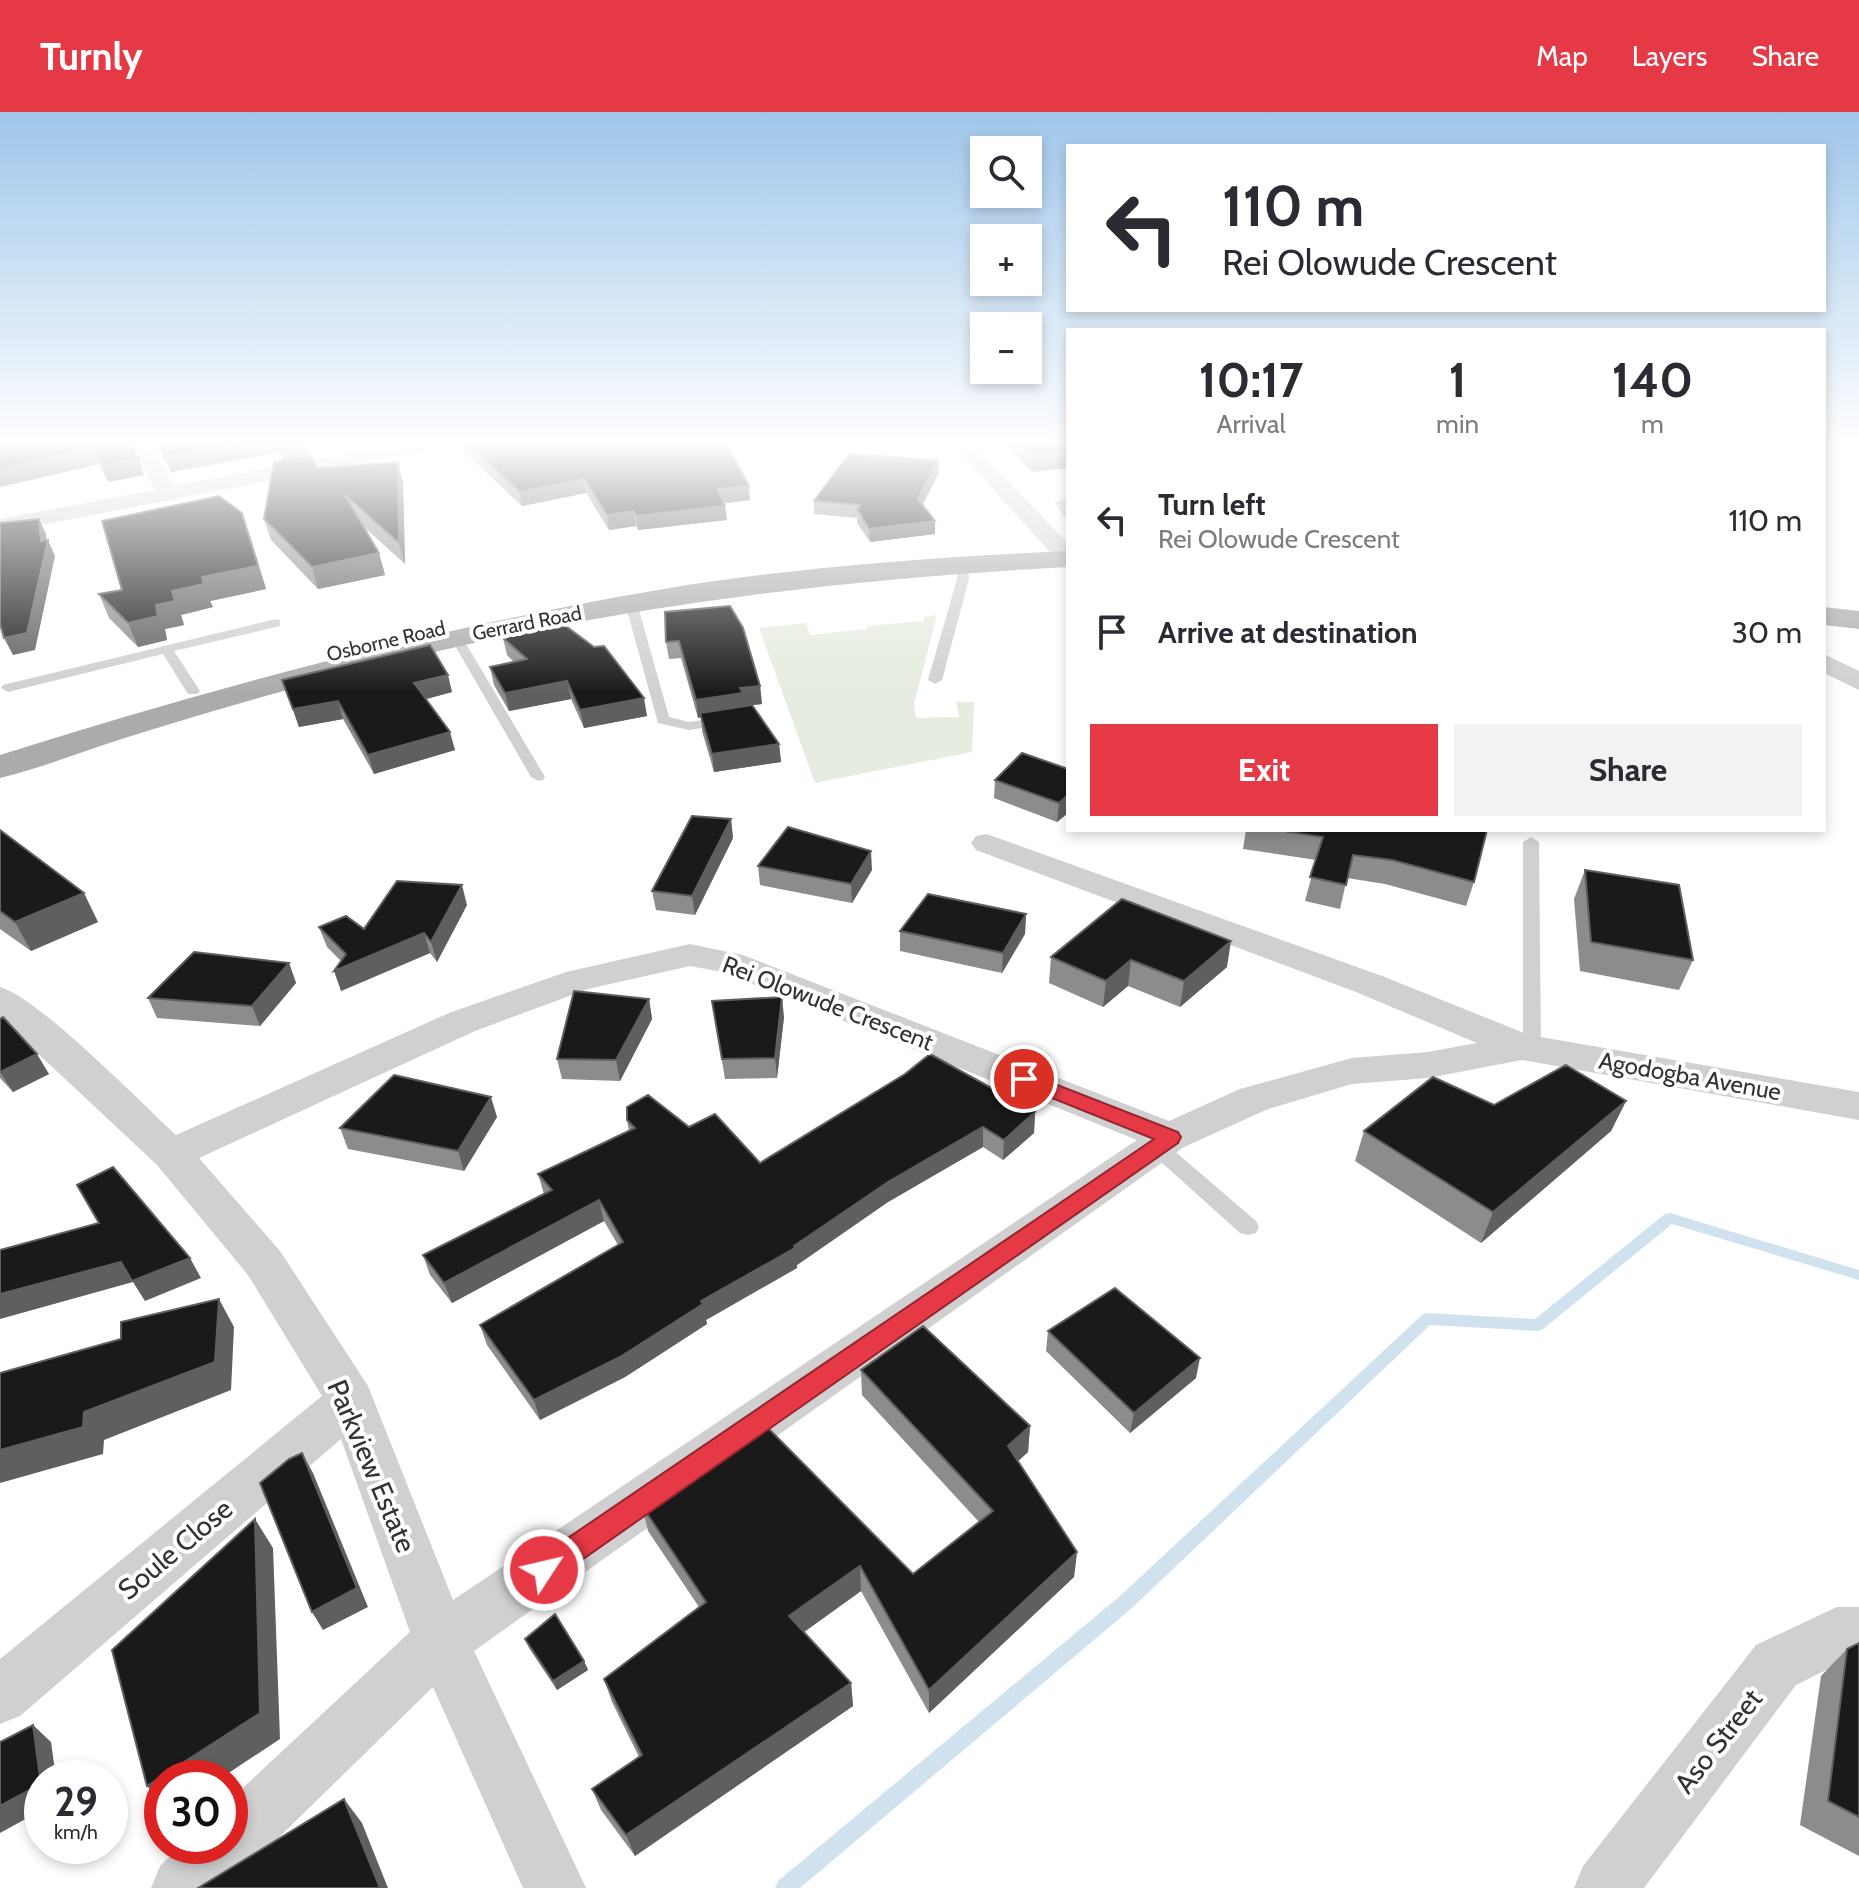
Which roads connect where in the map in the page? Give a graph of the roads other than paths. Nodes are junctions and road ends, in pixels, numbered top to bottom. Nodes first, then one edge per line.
1 (1042, 527) edge
2 (1065, 551) edge
3 (962, 563) junction
4 (631, 603) junction
5 (1826, 604) edge
6 (1859, 607) edge
7 (1826, 616) edge
8 (1859, 620) edge
9 (276, 623) dead end
10 (456, 637) junction
11 (166, 649) junction
12 (1826, 663) edge
13 (935, 680) dead end
14 (1859, 682) edge
15 (8, 688) dead end
16 (193, 691) junction
17 (744, 718) edge
18 (0, 751) edge
19 (0, 767) edge
20 (538, 777) dead end
21 (1531, 842) dead end
22 (987, 843) dead end
23 (0, 999) edge
24 (1527, 1048) junction
25 (1859, 1106) edge
26 (1164, 1142) junction
27 (171, 1154) junction
28 (1248, 1227) dead end
29 (351, 1401) junction
30 (1859, 1635) edge
31 (441, 1641) junction
32 (0, 1696) edge
33 (248, 1825) edge
34 (207, 1864) edge
35 (182, 1888) edge
36 (555, 1888) edge
37 (1605, 1888) edge

1 - 2 street
2 - 3 main road, Gerrard Road
2 - 16 main road, Osborne Road
3 - 4 main road, Gerrard Road
3 - 13 lane
4 - 10 main road, Gerrard Road
4 - 17 lane
5 - 6 main road
7 - 8 main road
9 - 11 lane
10 - 19 main road, Gerrard Road
10 - 20 lane
11 - 15 lane
11 - 16 lane
12 - 14 street
16 - 18 main road, Osborne Road
21 - 24 lane
22 - 24 street
23 - 27 street, Parkview Estate
24 - 25 street, Agodogba Avenue
24 - 26 street
26 - 27 street, Rei Olowude Crescent
26 - 28 lane
26 - 31 street
27 - 29 street, Parkview Estate
29 - 31 street, Parkview Estate
29 - 32 street, Soule Close
30 - 37 street, Aso Street
31 - 33 street
31 - 36 street, Parkview Estate
34 - 35 street

